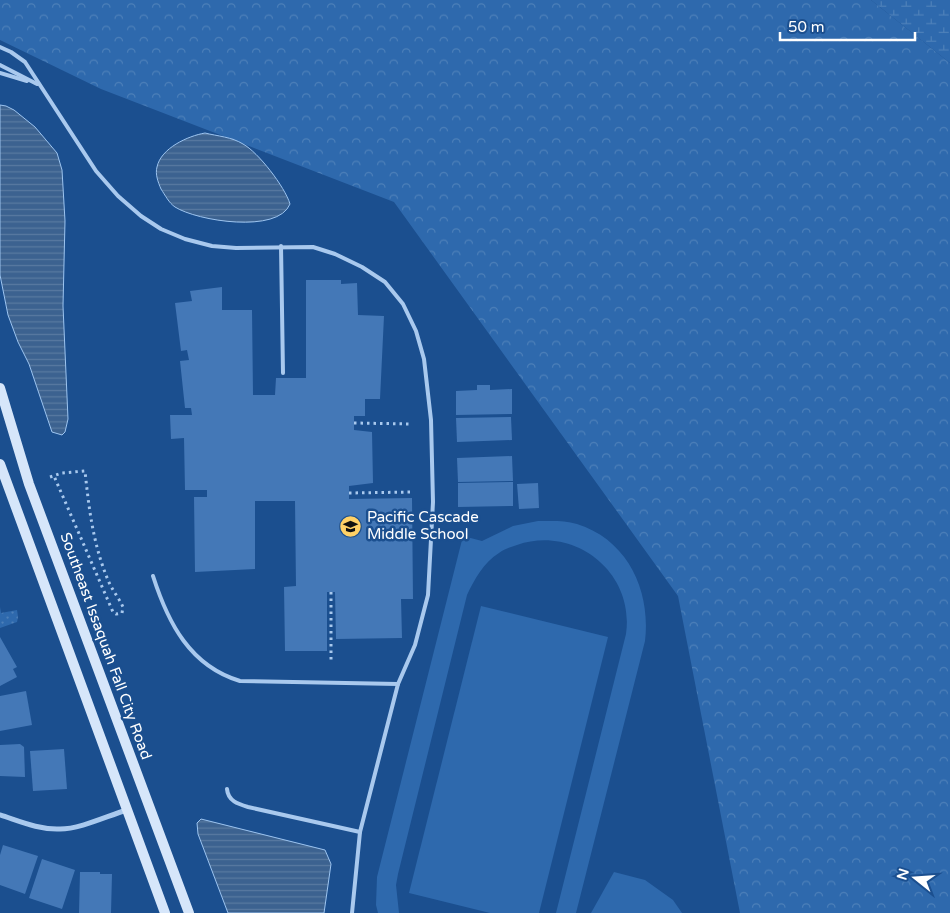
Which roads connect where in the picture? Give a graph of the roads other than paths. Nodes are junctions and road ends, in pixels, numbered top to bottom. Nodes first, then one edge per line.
1 (0, 47) edge
2 (0, 65) edge
3 (0, 73) edge
4 (39, 86) junction
5 (280, 246) junction
6 (283, 373) dead end
7 (0, 388) edge
8 (0, 464) edge
9 (154, 576) dead end
10 (398, 684) junction
11 (227, 789) dead end
12 (127, 810) junction
13 (0, 815) edge
14 (360, 832) junction
15 (165, 913) edge
16 (188, 913) edge
17 (352, 913) edge

1 - 4 lane
2 - 4 lane
3 - 4 lane
4 - 5 lane
5 - 6 lane
5 - 10 lane
7 - 16 street, Southeast Issaquah Fall City Road
8 - 12 street
9 - 10 lane
10 - 14 lane
11 - 14 lane
12 - 13 street
12 - 15 street
14 - 17 lane

